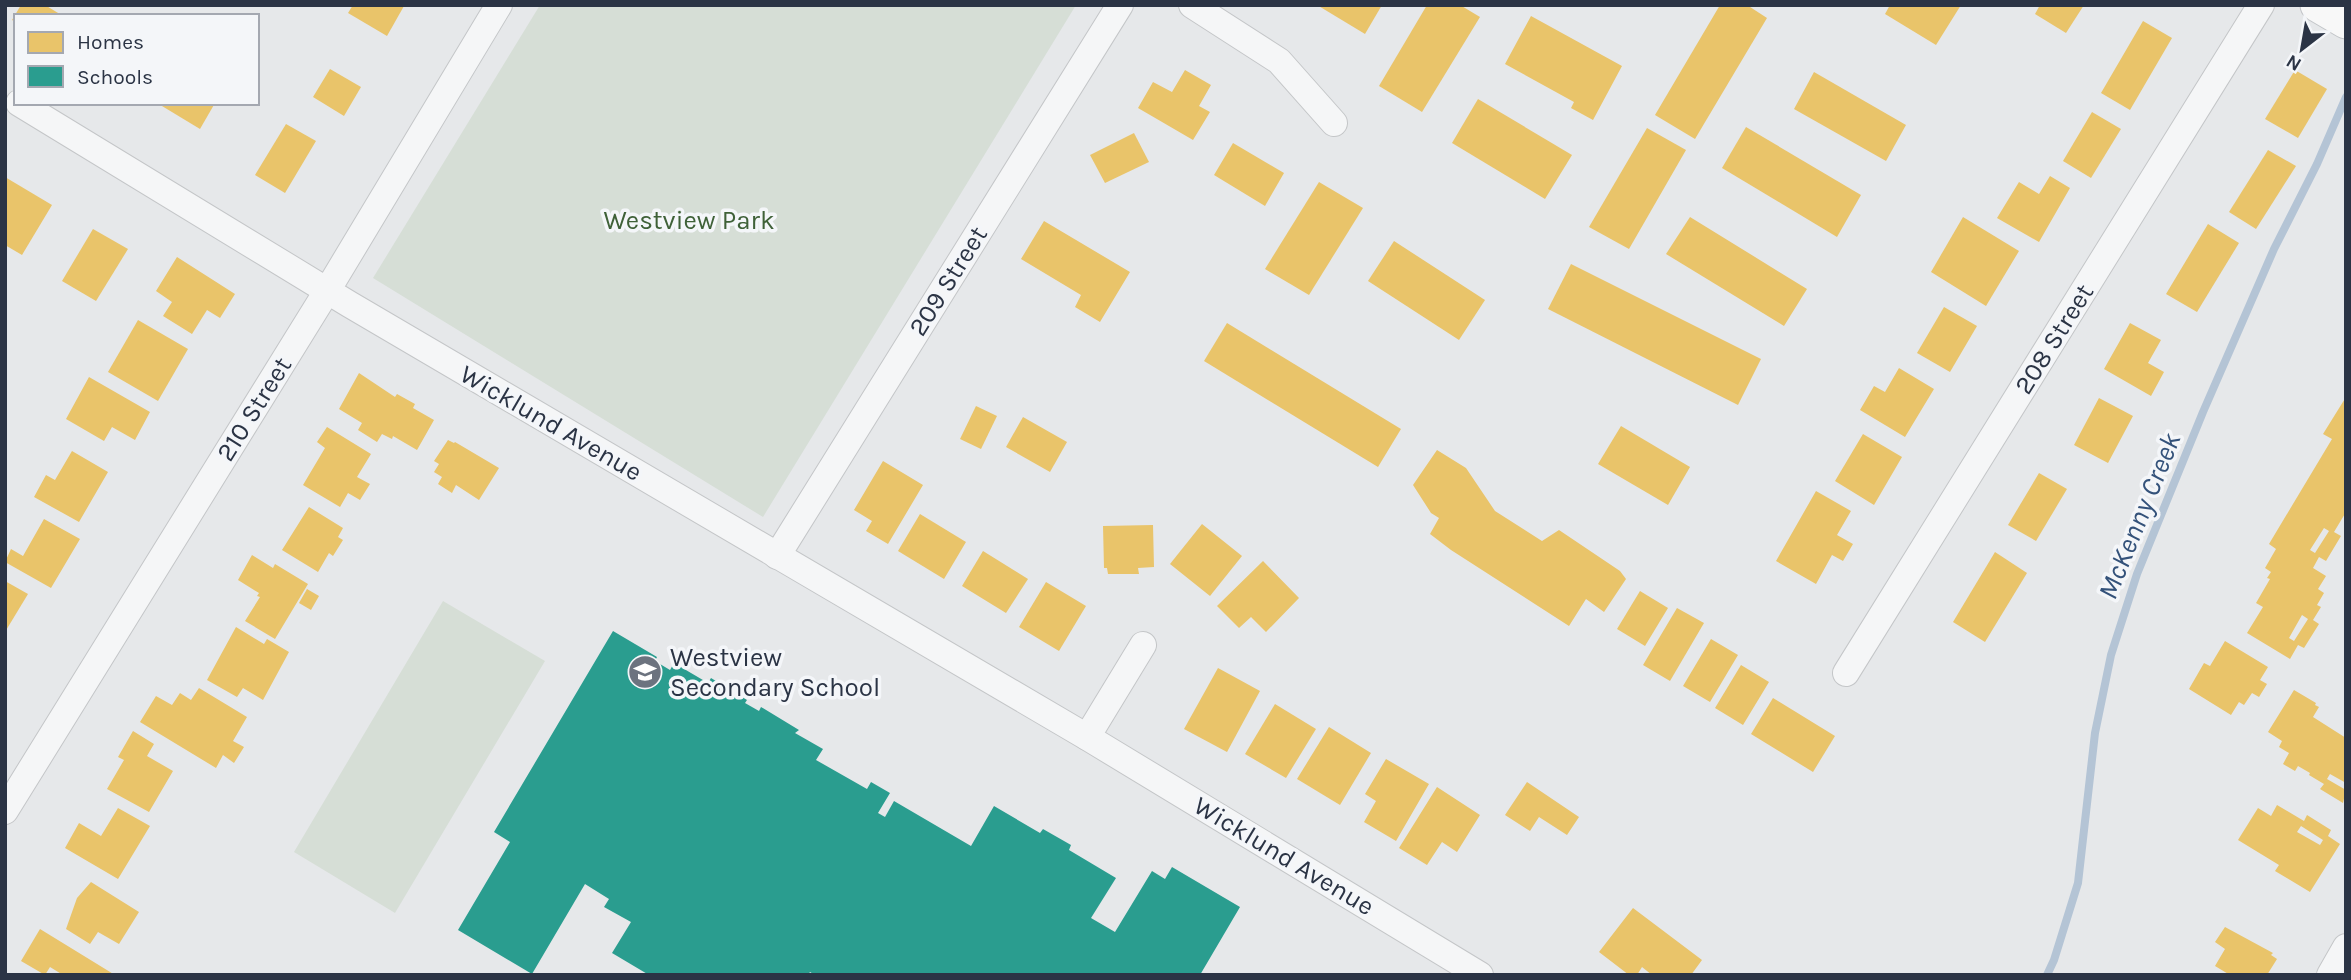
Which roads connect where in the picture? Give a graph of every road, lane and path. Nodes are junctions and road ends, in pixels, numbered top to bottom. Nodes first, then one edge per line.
1 (499, 5) edge
2 (1120, 5) edge
3 (1192, 5) edge
4 (2261, 5) edge
5 (2317, 5) edge
6 (2346, 22) edge
7 (22, 105) edge
8 (1334, 123) dead end
9 (327, 291) junction
10 (777, 556) junction
11 (1143, 645) dead end
12 (1846, 673) dead end
13 (1087, 737) junction
14 (5, 811) edge
15 (2346, 947) edge
16 (1480, 975) edge
17 (2330, 975) edge

1 - 9 street, 210 Street
2 - 10 street, 209 Street
3 - 8 street
4 - 12 street, 208 Street
5 - 6 main road
7 - 9 street, Wicklund Avenue
9 - 10 street, Wicklund Avenue
9 - 14 street, 210 Street
10 - 13 street, Wicklund Avenue
11 - 13 street
13 - 16 street, Wicklund Avenue
15 - 17 street

